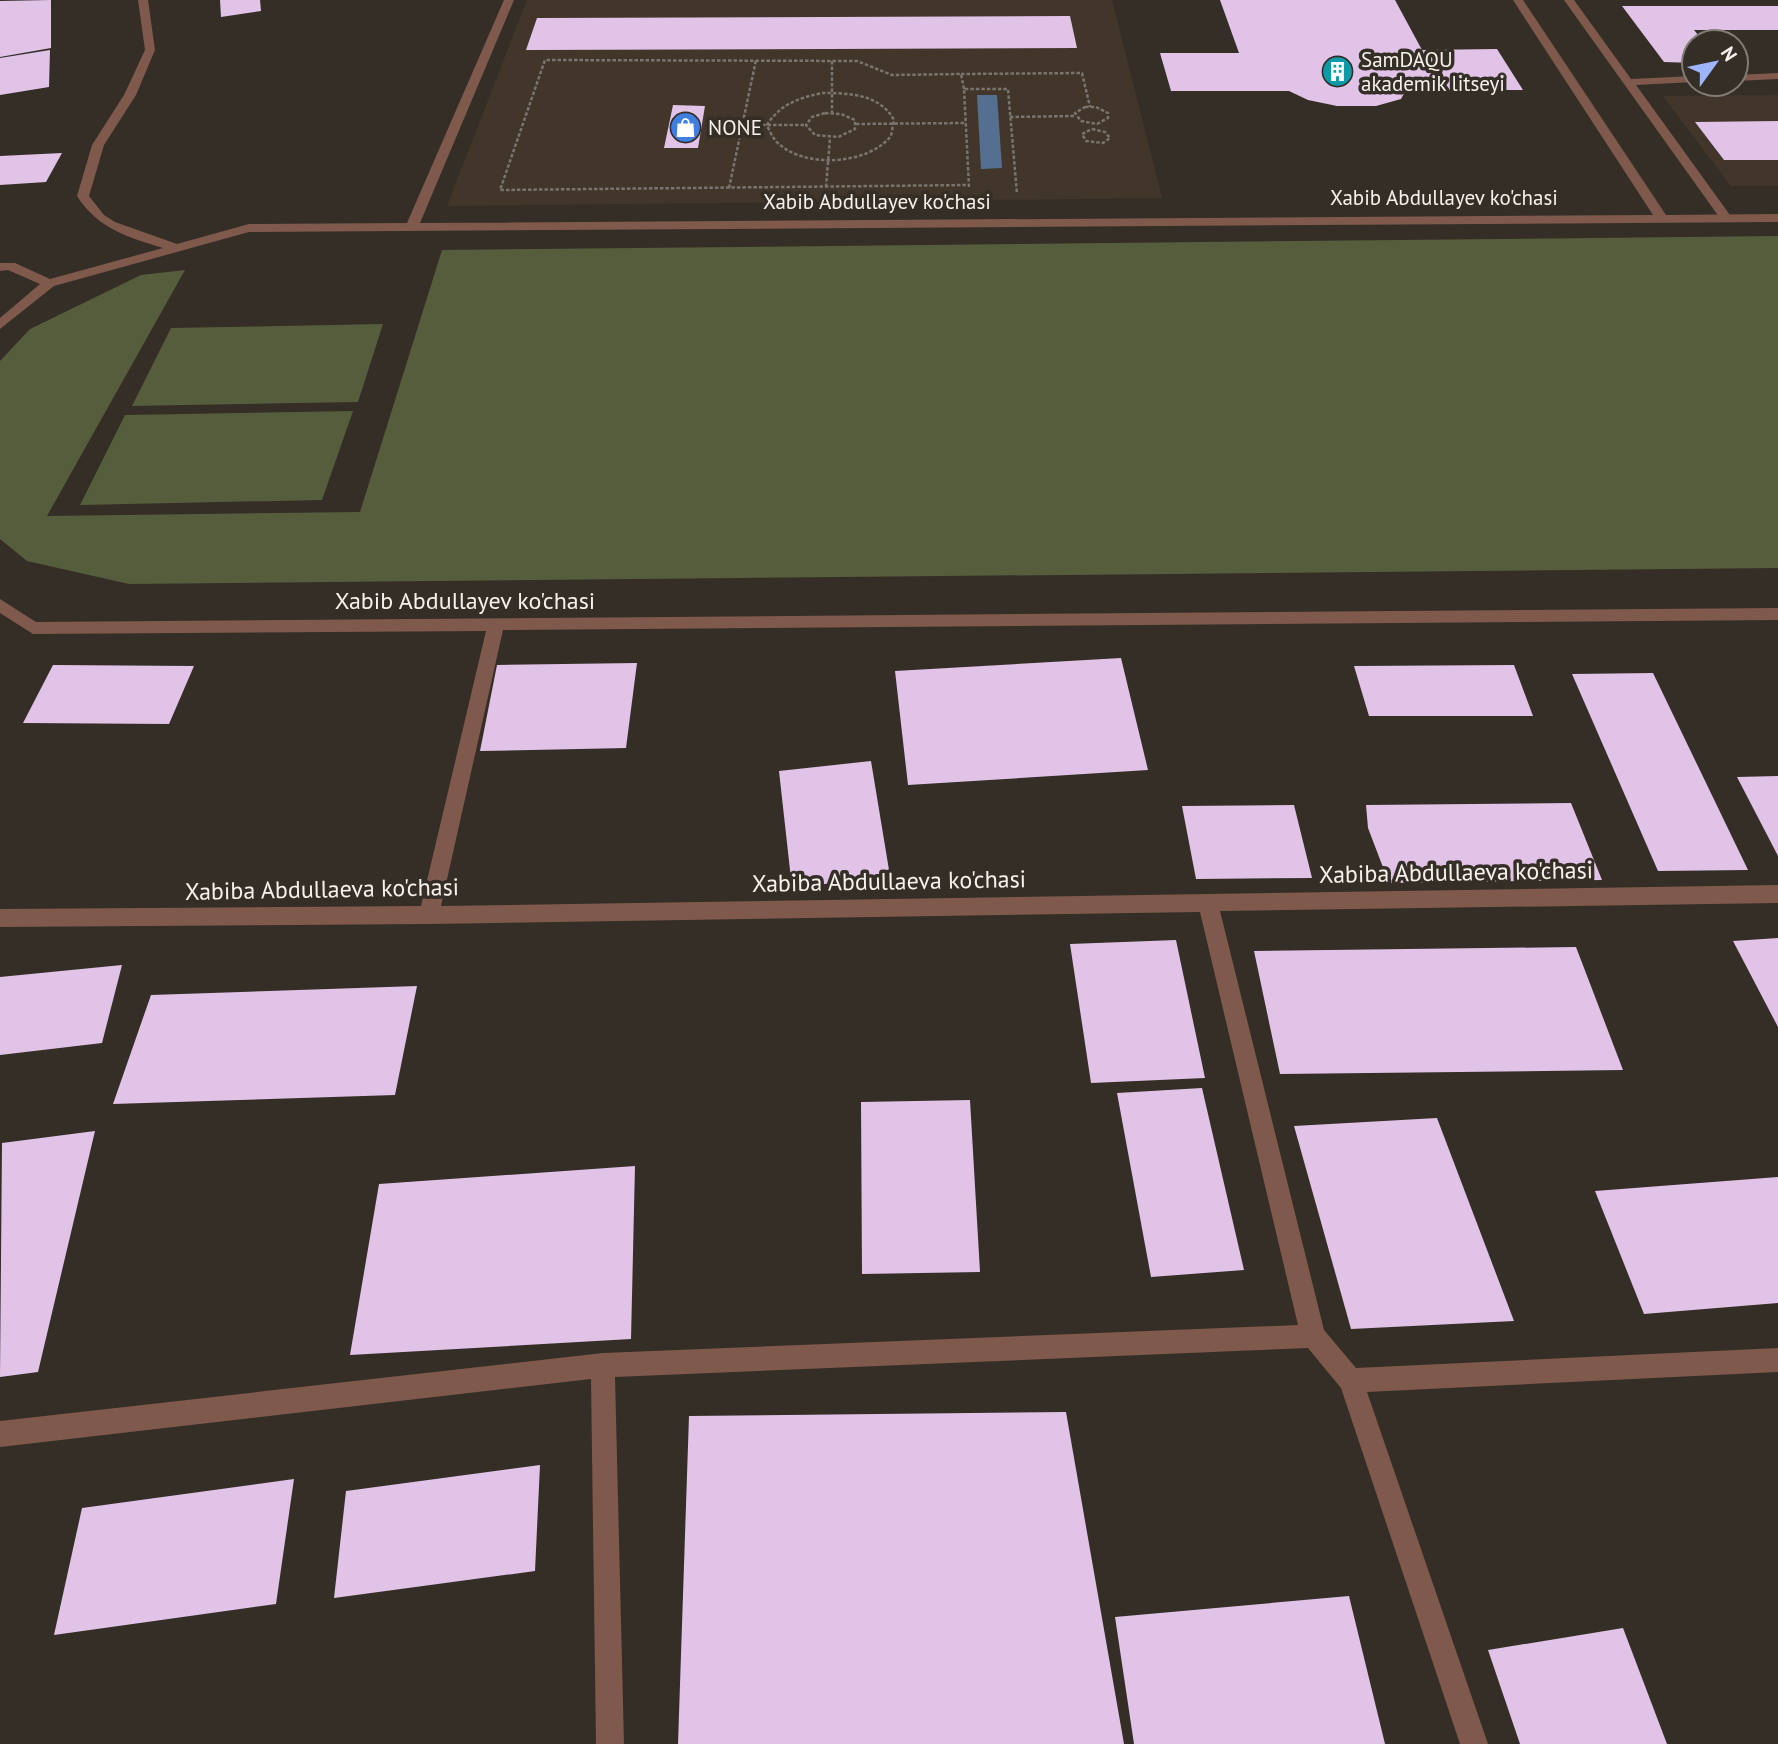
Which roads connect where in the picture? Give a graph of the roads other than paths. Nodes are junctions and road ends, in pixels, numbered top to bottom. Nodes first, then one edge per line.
1 (143, 0) edge
2 (509, 0) edge
3 (1518, 0) edge
4 (1569, 0) edge
5 (1778, 76) edge
6 (1750, 77) edge
7 (1680, 80) edge
8 (1630, 82) junction
9 (1726, 218) junction
10 (1778, 218) edge
11 (1662, 219) junction
12 (412, 227) junction
13 (177, 248) junction
14 (0, 267) edge
15 (49, 283) junction
16 (0, 325) edge
17 (0, 605) edge
18 (1778, 614) edge
19 (496, 624) junction
20 (1778, 894) edge
21 (1208, 902) junction
22 (429, 915) junction
23 (0, 918) edge
24 (1313, 1336) junction
25 (1778, 1360) edge
26 (603, 1365) junction
27 (1351, 1381) junction
28 (0, 1434) edge
29 (610, 1744) edge
30 (1474, 1744) edge

1 - 13 street
2 - 12 street
3 - 11 street
4 - 8 street
5 - 6 street
7 - 8 street
8 - 9 street
9 - 10 street, Xabib Abdullayev ko'chasi
9 - 11 street, Xabib Abdullayev ko'chasi
11 - 12 street, Xabib Abdullayev ko'chasi
12 - 13 street, Xabib Abdullayev ko'chasi
13 - 15 street, Xabib Abdullayev ko'chasi
14 - 15 street
15 - 16 street, Xabib Abdullayev ko'chasi
17 - 19 street, Xabib Abdullayev ko'chasi
18 - 19 street, Xabib Abdullayev ko'chasi
19 - 22 street
20 - 21 street, Xabiba Abdullaeva ko'chasi
21 - 22 street, Xabiba Abdullaeva ko'chasi
21 - 24 street
22 - 23 street, Xabiba Abdullaeva ko'chasi
24 - 26 street
24 - 27 street
25 - 27 street
26 - 28 street
26 - 29 street
27 - 30 street

